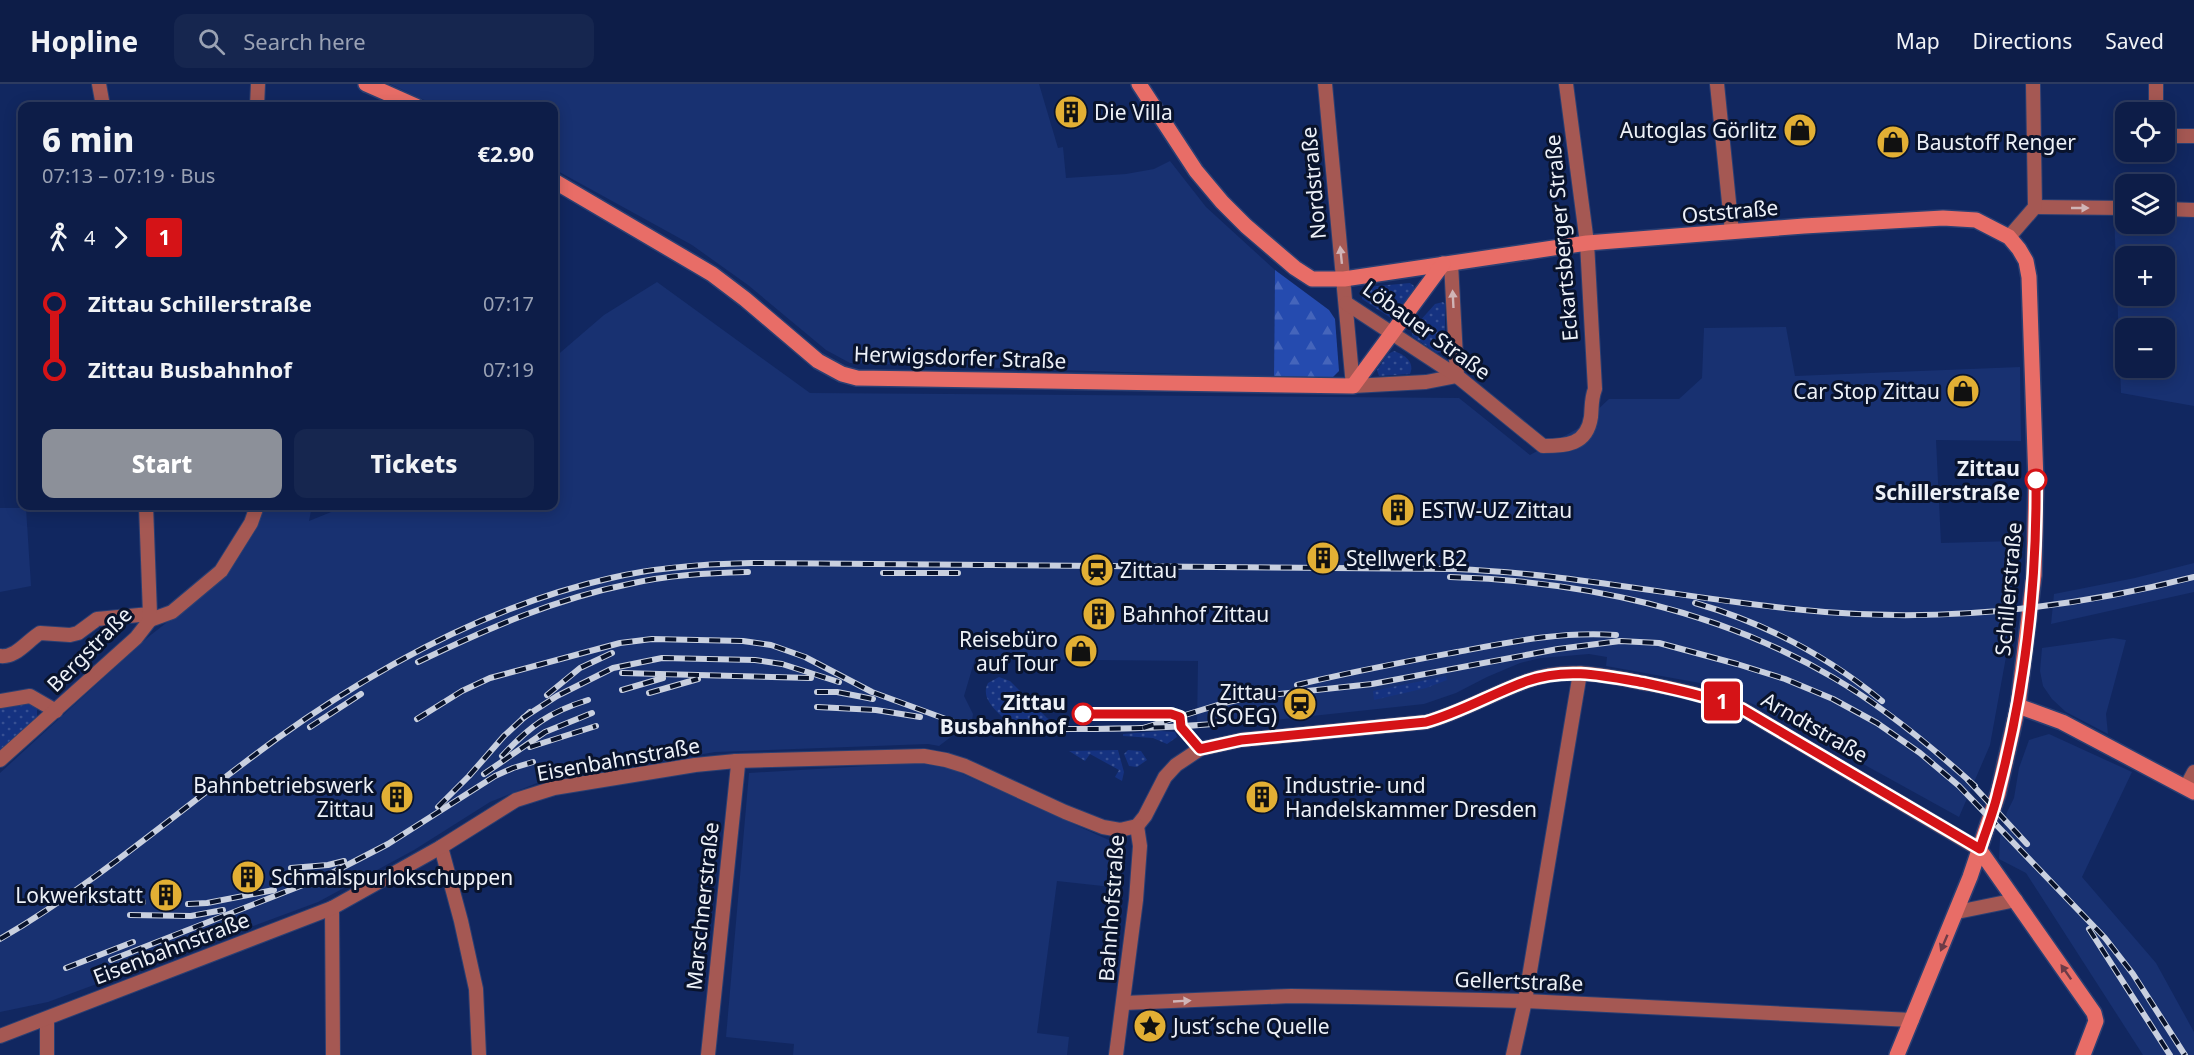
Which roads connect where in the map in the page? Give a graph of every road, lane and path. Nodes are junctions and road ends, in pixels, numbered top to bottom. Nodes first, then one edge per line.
1 (99, 84) edge
2 (258, 84) edge
3 (366, 84) edge
4 (1139, 84) edge
5 (1325, 84) edge
6 (1566, 84) edge
7 (1717, 84) edge
8 (2033, 84) edge
9 (2156, 84) edge
10 (102, 102) edge
11 (256, 102) edge
12 (407, 102) edge
13 (2156, 102) edge
14 (2175, 136) edge
15 (2194, 136) edge
16 (558, 183) edge
17 (2035, 207) junction
18 (2115, 208) edge
19 (2175, 209) edge
20 (2194, 210) edge
21 (1732, 232) junction
22 (2009, 237) junction
23 (1587, 243) junction
24 (1447, 264) junction
25 (1344, 279) junction
26 (1346, 303) junction
27 (1391, 333) junction
28 (1457, 376) junction
29 (1353, 386) junction
30 (1595, 389) joint
31 (146, 510) edge
32 (256, 510) edge
33 (150, 617) junction
34 (0, 656) edge
35 (1580, 673) junction
36 (0, 701) edge
37 (2018, 706) junction
38 (56, 711) junction
39 (0, 760) edge
40 (736, 761) junction
41 (2194, 772) edge
42 (2190, 789) edge
43 (1137, 826) junction
44 (441, 847) junction
45 (1980, 849) junction
46 (2016, 900) junction
47 (332, 908) junction
48 (1957, 912) junction
49 (1525, 1001) junction
50 (1124, 1004) junction
51 (47, 1019) junction
52 (1911, 1020) junction
53 (0, 1036) edge
54 (47, 1055) edge
55 (333, 1055) edge
56 (479, 1055) edge
57 (708, 1055) edge
58 (1116, 1055) edge
59 (1513, 1055) edge
60 (1897, 1055) edge
61 (2083, 1055) edge

1 - 10 street
2 - 11 street
3 - 12 main road
4 - 25 main road, Löbauer Straße
25 -> 5 street, Nordstraße
6 - 23 street, Eckartsberger Straße
7 - 21 street
8 - 17 street
9 - 13 street
14 - 15 street
16 - 29 main road, Herwigsdorfer Straße
17 -> 18 street
17 - 22 street
19 - 20 street
21 - 22 main road, Oststraße
21 - 23 main road, Oststraße
22 - 37 main road, Schillerstraße
23 - 24 main road, Oststraße
23 - 30 street, Eckartsberger Straße
24 - 25 main road, Oststraße
24 - 27 main road
28 -> 24 street
25 - 26 street, Löbauer Straße
26 - 27 street, Löbauer Straße
26 - 29 street
27 - 28 street, Löbauer Straße
27 - 29 main road
28 - 29 street
28 - 30 street, Löbauer Straße
31 - 33 street, Bergstraße
32 - 33 street
33 - 34 street
33 - 38 street, Bergstraße
35 - 43 street, Bahnhofstraße
35 - 45 street, Arndtstraße
35 - 49 street
36 - 38 street
37 - 42 main road
37 - 45 main road, Schillerstraße
38 - 39 street, Bergstraße
40 - 43 street, Eisenbahnstraße
40 - 44 street, Eisenbahnstraße
40 - 57 street, Marschnerstraße
41 - 42 street
43 - 50 street, Bahnhofstraße
44 - 47 street, Eisenbahnstraße
44 - 56 street
45 - 46 main road
45 - 48 main road, Schillerstraße
46 - 48 street
61 -> 46 main road
47 - 51 street, Eisenbahnstraße
47 - 55 street
48 -> 52 main road, Schillerstraße
50 -> 49 street, Gellertstraße
49 - 52 street, Gellertstraße
49 - 59 street
50 - 58 street, Bahnhofstraße
51 - 53 street, Eisenbahnstraße
51 - 54 street
52 - 60 main road, Schillerstraße

